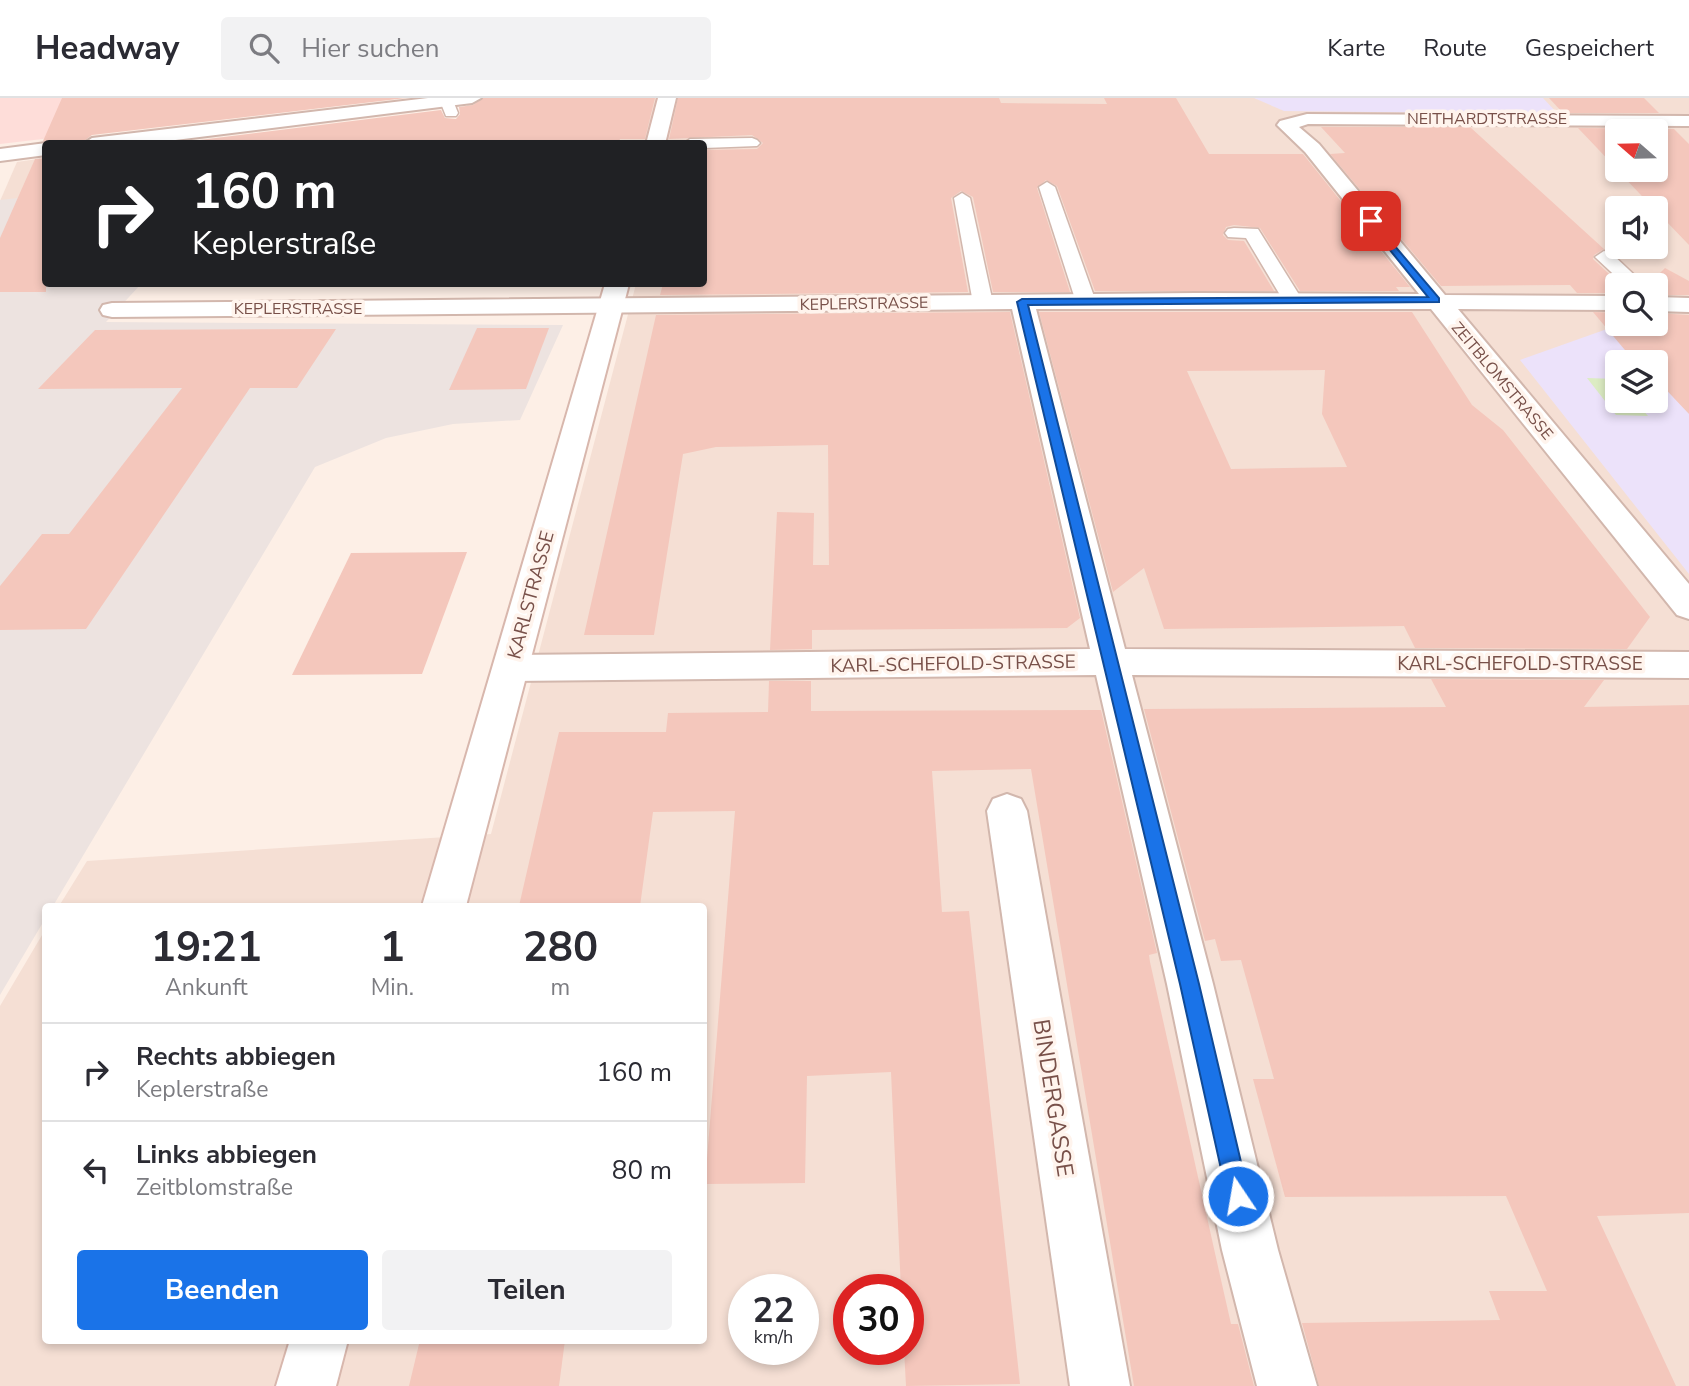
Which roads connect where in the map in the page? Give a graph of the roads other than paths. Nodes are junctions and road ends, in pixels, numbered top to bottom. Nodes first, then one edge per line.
1 (472, 98) edge
2 (667, 98) edge
3 (406, 102) edge
4 (1687, 113) edge
5 (1286, 125) joint
6 (115, 140) edge
7 (656, 140) edge
8 (752, 142) dead end
9 (707, 143) edge
10 (42, 150) edge
11 (0, 155) edge
12 (1047, 187) dead end
13 (962, 198) dead end
14 (1234, 233) dead end
15 (1604, 257) dead end
16 (1622, 273) edge
17 (614, 295) edge
18 (1435, 300) junction
19 (1293, 301) junction
20 (1022, 302) junction
21 (1086, 302) junction
22 (983, 303) junction
23 (1605, 303) edge
24 (1668, 304) edge
25 (1689, 305) edge
26 (112, 310) dead end
27 (1689, 607) edge
28 (1110, 662) junction
29 (1689, 665) edge
30 (512, 668) junction
31 (1007, 811) dead end
32 (445, 903) edge
33 (318, 1344) edge
34 (306, 1386) edge
35 (1100, 1386) edge
36 (1287, 1386) edge

1 - 3 street
2 - 7 street
3 - 6 street
4 - 5 street, NEITHARDTSTRASSE
5 - 18 street, ZEITBLOMSTRASSE
8 - 9 lane
10 - 11 street
12 - 21 lane
13 - 22 lane
14 - 19 lane
15 - 16 lane
17 - 22 street, KEPLERSTRASSE
17 - 26 street, KEPLERSTRASSE
17 - 30 street, KARLSTRASSE
18 - 19 street, KEPLERSTRASSE
18 - 23 street, KEPLERSTRASSE
18 - 27 street, ZEITBLOMSTRASSE
19 - 21 street, KEPLERSTRASSE
20 - 21 street, KEPLERSTRASSE
20 - 22 street, KEPLERSTRASSE
20 - 28 street
24 - 25 street
28 - 29 street, KARL-SCHEFOLD-STRASSE
28 - 30 street, KARL-SCHEFOLD-STRASSE
28 - 36 street
30 - 32 street, KARLSTRASSE
31 - 35 street, BINDERGASSE
33 - 34 street

